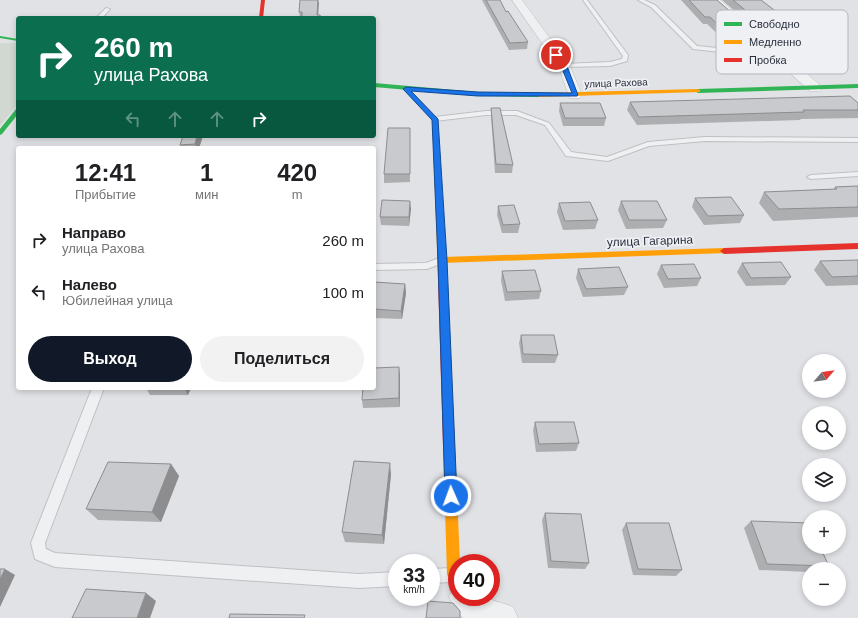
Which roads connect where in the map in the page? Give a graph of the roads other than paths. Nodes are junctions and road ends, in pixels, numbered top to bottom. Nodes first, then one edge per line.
1 (263, 0) edge
2 (517, 0) edge
3 (584, 0) edge
4 (640, 0) edge
5 (714, 0) edge
6 (108, 10) dead end
7 (725, 10) edge
8 (100, 16) edge
9 (261, 16) edge
10 (0, 37) edge
11 (16, 40) edge
12 (16, 40) edge
13 (0, 41) edge
14 (716, 50) edge
15 (564, 66) junction
16 (799, 74) edge
17 (376, 85) edge
18 (858, 86) edge
19 (815, 88) junction
20 (406, 89) junction
21 (575, 95) junction
22 (16, 113) edge
23 (435, 119) junction
24 (0, 133) edge
25 (858, 140) edge
26 (858, 174) edge
27 (811, 177) dead end
28 (858, 246) edge
29 (442, 260) junction
30 (376, 267) edge
31 (97, 390) edge
32 (457, 554) edge
33 (388, 579) edge
34 (475, 606) edge
35 (502, 618) edge

1 - 9 street
2 - 15 street
3 - 15 lane
4 - 14 lane
5 - 7 street
6 - 8 lane
10 - 11 street
12 - 13 street
15 - 21 street
16 - 19 street
17 - 20 street, улица Рахова
18 - 19 street, улица Рахова
19 - 21 street, улица Рахова
20 - 21 street, улица Рахова
20 - 23 street
22 - 24 street
23 - 25 lane
23 - 29 street
26 - 27 lane
28 - 29 street, улица Гагарина
29 - 30 lane
29 - 32 street
31 - 33 lane
34 - 35 street

